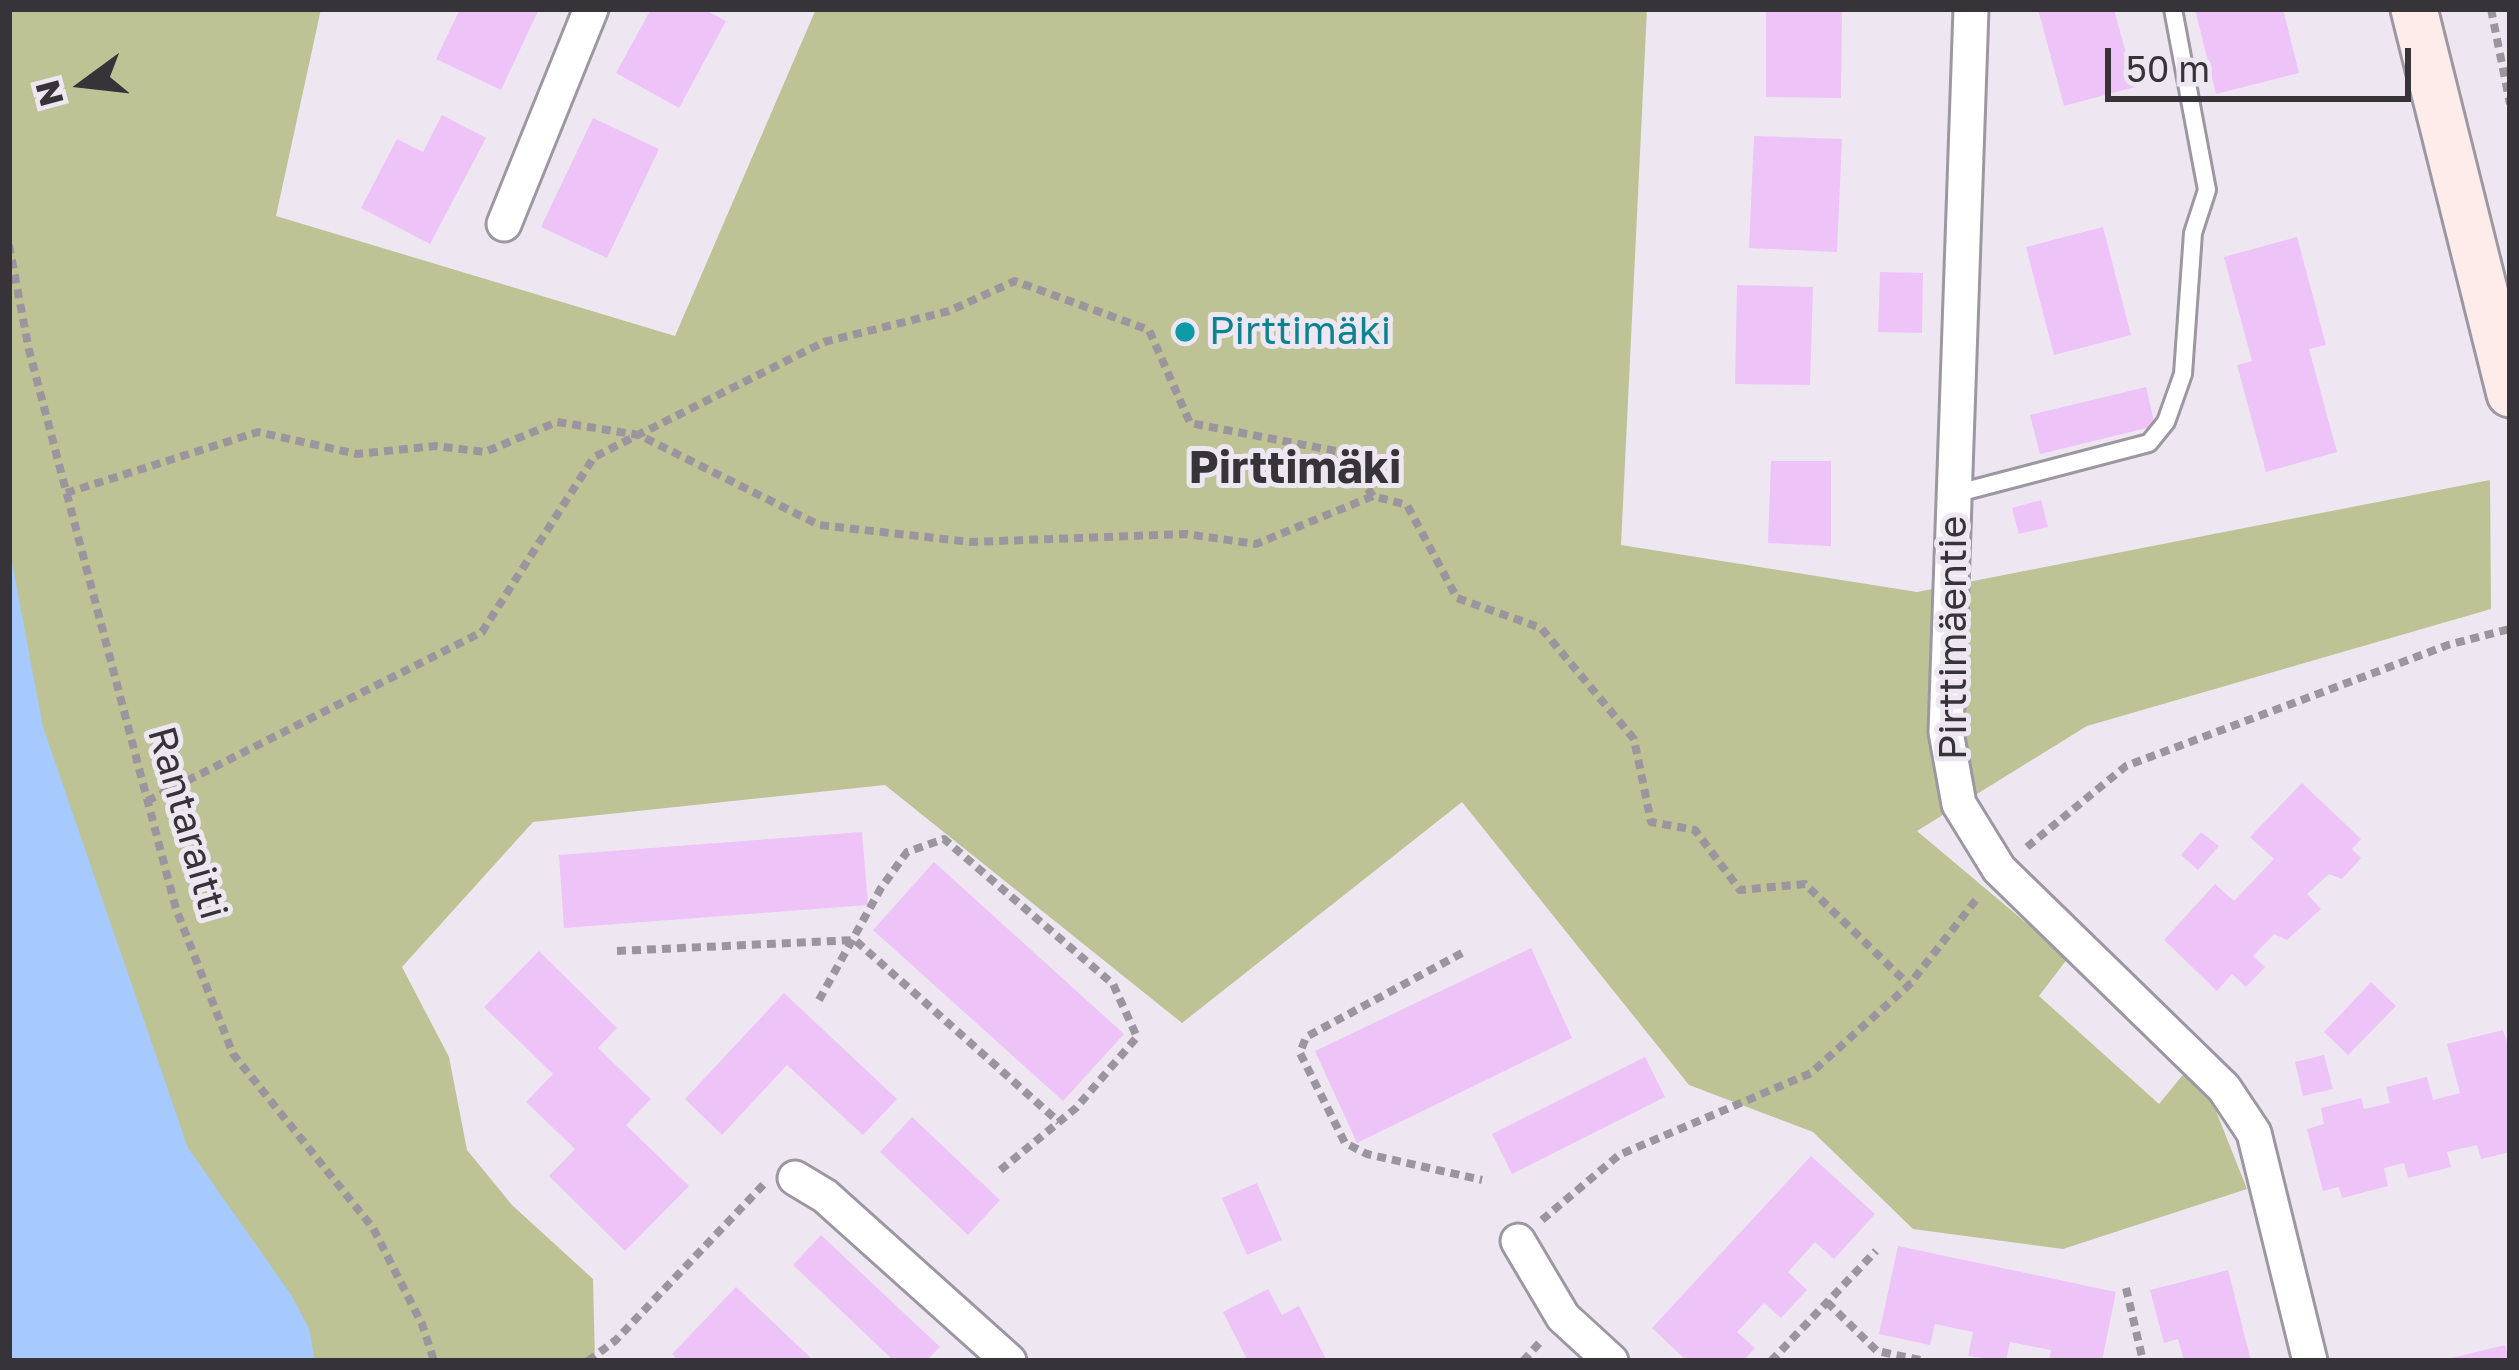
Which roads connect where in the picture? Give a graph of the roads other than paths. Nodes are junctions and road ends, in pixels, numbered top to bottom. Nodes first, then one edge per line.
1 (591, 9) edge
2 (1971, 9) edge
3 (2173, 9) edge
4 (2414, 9) edge
5 (504, 224) dead end
6 (2510, 394) edge
7 (1954, 494) junction
8 (795, 1178) road end
9 (1517, 1241) dead end
10 (1009, 1361) edge
11 (1611, 1361) edge
12 (2310, 1361) edge

1 - 5 street
2 - 7 street, Pirttimäentie
3 - 7 lane
4 - 6 main road
7 - 12 street, Pirttimäentie
8 - 10 street
9 - 11 street

